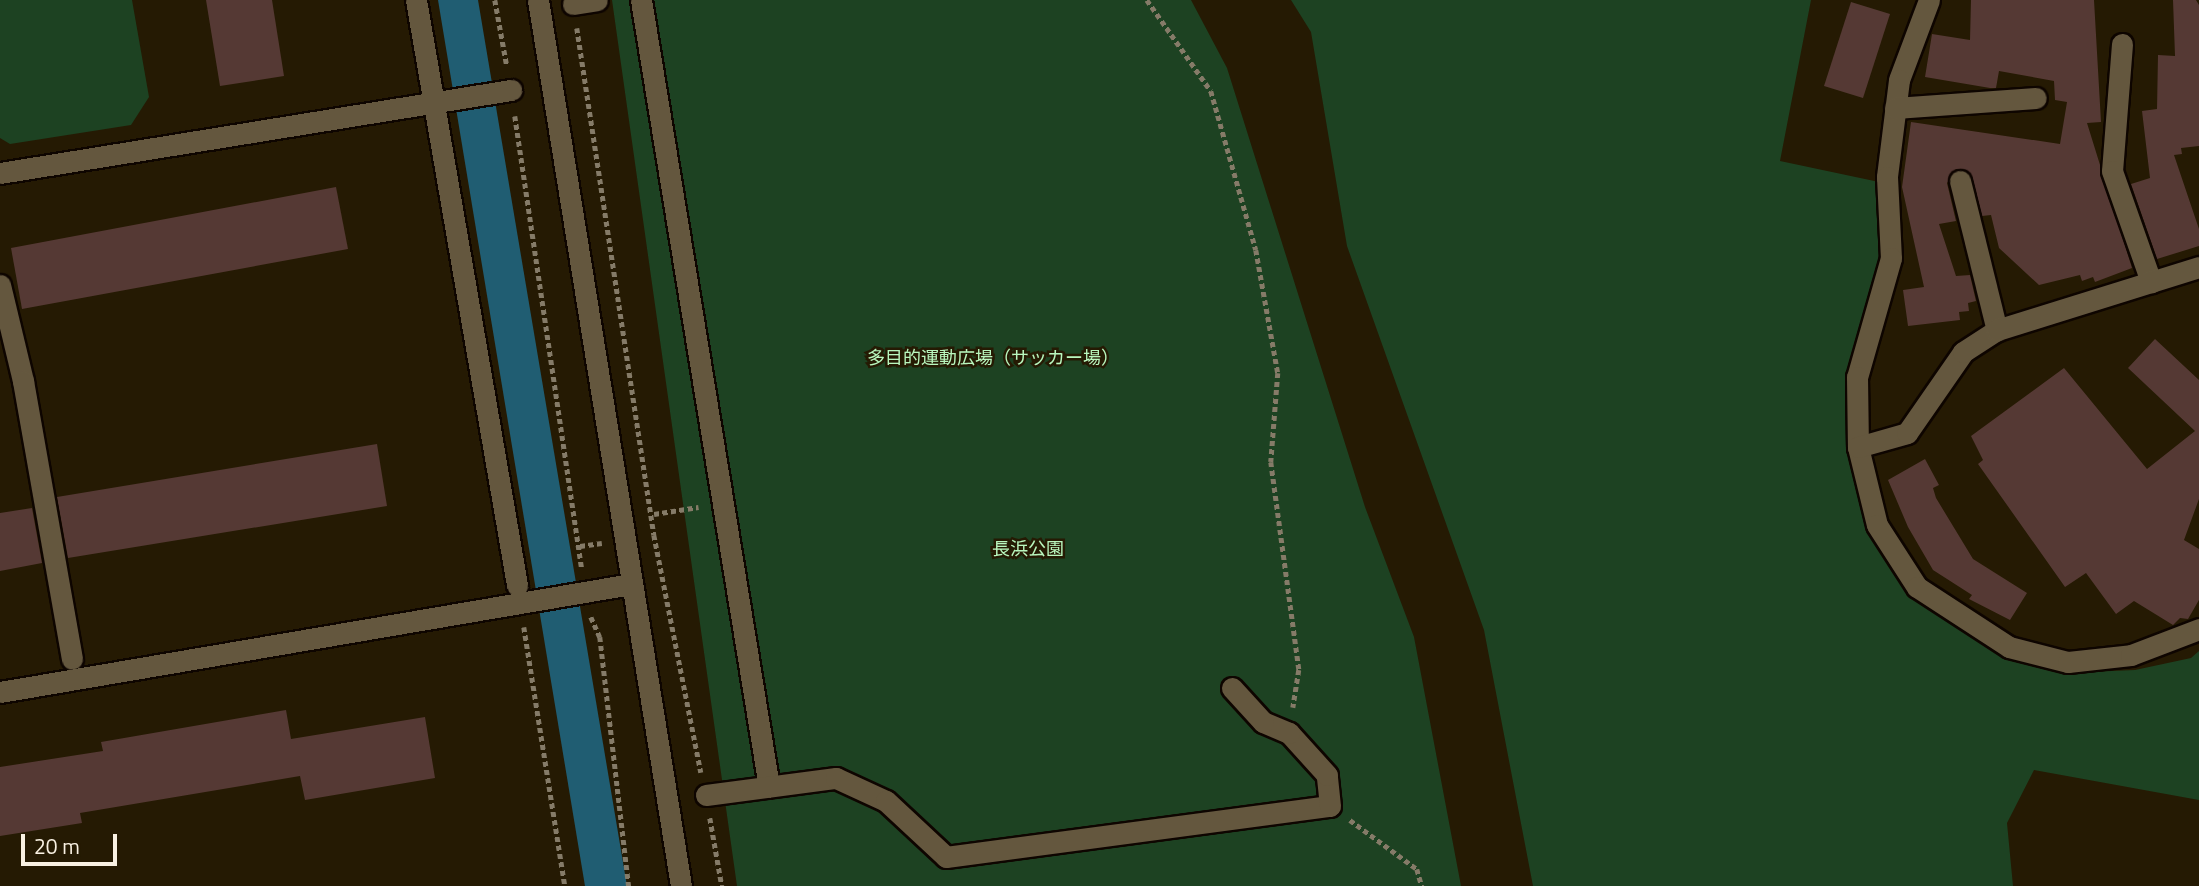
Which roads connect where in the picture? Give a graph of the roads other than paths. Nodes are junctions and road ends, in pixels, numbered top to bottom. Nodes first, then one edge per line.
1 (416, 0) edge
2 (538, 0) edge
3 (597, 0) edge
4 (642, 0) edge
5 (1929, 0) edge
6 (573, 4) road end
7 (2122, 44) dead end
8 (511, 90) road end
9 (440, 98) junction
10 (2036, 98) dead end
11 (1895, 108) junction
12 (0, 173) edge
13 (1960, 180) dead end
14 (2199, 267) edge
15 (2151, 282) junction
16 (0, 285) edge
17 (1997, 330) junction
18 (1858, 447) junction
19 (631, 584) junction
20 (522, 597) junction
21 (2199, 629) edge
22 (72, 659) dead end
23 (1232, 688) dead end
24 (0, 692) edge
25 (769, 786) junction
26 (706, 795) road end
27 (681, 886) edge

1 - 9 street
2 - 19 street
3 - 6 street
4 - 25 street
5 - 11 street
7 - 15 street
8 - 9 street
9 - 12 street
9 - 20 street
10 - 11 street
11 - 18 street
13 - 17 street
14 - 15 street
15 - 17 street
16 - 22 street
17 - 18 street
18 - 21 street
19 - 20 street
19 - 27 street
20 - 24 street
23 - 25 street
25 - 26 street

